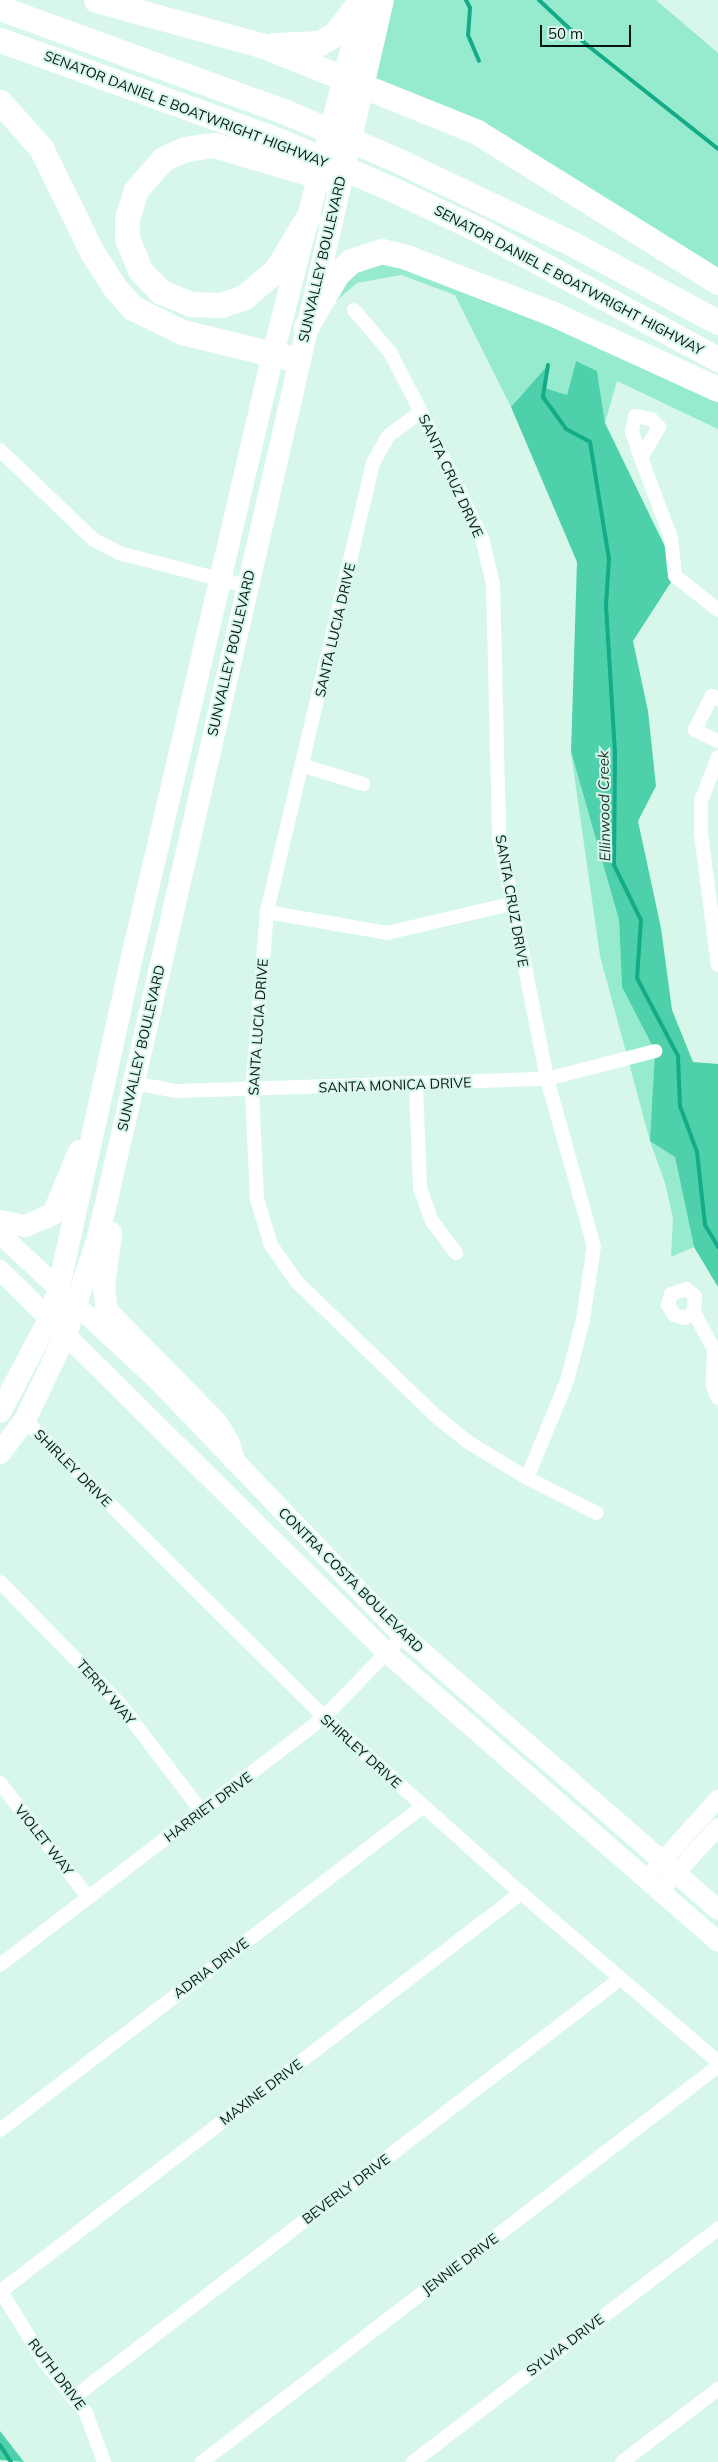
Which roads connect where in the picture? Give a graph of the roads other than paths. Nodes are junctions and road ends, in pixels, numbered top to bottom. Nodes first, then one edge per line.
1 (96, 0) edge
2 (362, 0) edge
3 (383, 0) edge
4 (0, 8) edge
5 (0, 40) edge
6 (260, 45) junction
7 (354, 81) junction
8 (0, 102) edge
9 (277, 150) junction
10 (308, 218) junction
11 (718, 282) edge
12 (354, 310) dead end
13 (718, 322) edge
14 (306, 327) junction
15 (273, 354) junction
16 (718, 359) edge
17 (298, 360) junction
18 (718, 389) edge
19 (421, 412) junction
20 (0, 450) edge
21 (641, 458) dead end
22 (220, 579) junction
23 (246, 586) junction
24 (718, 610) edge
25 (718, 699) edge
26 (718, 741) edge
27 (718, 756) edge
28 (304, 766) junction
29 (363, 784) dead end
30 (511, 904) junction
31 (267, 912) junction
32 (716, 932) edge
33 (718, 965) edge
34 (127, 981) junction
35 (654, 1051) dead end
36 (547, 1079) junction
37 (133, 1083) junction
38 (416, 1084) junction
39 (252, 1090) junction
40 (102, 1095) junction
41 (107, 1197) junction
42 (0, 1221) edge
43 (0, 1234) edge
44 (456, 1253) dead end
45 (0, 1270) edge
46 (58, 1291) junction
47 (76, 1306) junction
48 (694, 1312) dead end
49 (48, 1317) junction
50 (66, 1334) junction
51 (718, 1398) edge
52 (0, 1412) edge
53 (25, 1420) junction
54 (0, 1454) edge
55 (234, 1460) junction
56 (527, 1478) junction
57 (596, 1513) dead end
58 (0, 1582) edge
59 (404, 1635) junction
60 (387, 1653) junction
61 (324, 1717) junction
62 (0, 1783) edge
63 (718, 1799) edge
64 (422, 1807) junction
65 (202, 1812) junction
66 (718, 1827) edge
67 (670, 1867) junction
68 (654, 1884) junction
69 (521, 1893) junction
70 (88, 1897) junction
71 (718, 1910) edge
72 (718, 1942) edge
73 (0, 1965) edge
74 (620, 1979) junction
75 (718, 2062) edge
76 (718, 2066) edge
77 (0, 2130) edge
78 (718, 2229) edge
79 (0, 2290) edge
80 (718, 2389) edge
81 (73, 2398) junction
82 (104, 2462) edge
83 (202, 2462) edge
84 (413, 2462) edge
85 (622, 2462) edge

1 - 6 highway
2 - 6 highway
2 - 7 main road, SUNVALLEY BOULEVARD
3 - 7 main road, SUNVALLEY BOULEVARD
4 - 13 highway, SENATOR DANIEL E BOATWRIGHT HIGHWAY
5 - 9 highway, SENATOR DANIEL E BOATWRIGHT HIGHWAY
6 - 7 highway
7 - 10 main road, SUNVALLEY BOULEVARD
7 - 11 highway
7 - 14 main road, SUNVALLEY BOULEVARD
8 - 15 highway
9 - 10 highway
9 - 16 highway, SENATOR DANIEL E BOATWRIGHT HIGHWAY
10 - 15 main road, SUNVALLEY BOULEVARD
12 - 19 street, SANTA CRUZ DRIVE
14 - 17 main road, SUNVALLEY BOULEVARD
14 - 18 highway
15 - 17 highway
15 - 22 main road, SUNVALLEY BOULEVARD
17 - 23 main road, SUNVALLEY BOULEVARD
19 - 28 street, SANTA LUCIA DRIVE
19 - 30 street, SANTA CRUZ DRIVE
20 - 22 street
21 - 24 street
22 - 23 street
22 - 34 main road, SUNVALLEY BOULEVARD
23 - 37 main road, SUNVALLEY BOULEVARD
25 - 26 street
27 - 32 street
28 - 29 street
28 - 31 street, SANTA LUCIA DRIVE
30 - 31 street
30 - 36 street, SANTA CRUZ DRIVE
31 - 39 street, SANTA LUCIA DRIVE
32 - 33 street
34 - 37 main road
34 - 40 main road, SUNVALLEY BOULEVARD
35 - 36 street, SANTA MONICA DRIVE
36 - 38 street, SANTA MONICA DRIVE
36 - 56 street, SANTA CRUZ DRIVE
37 - 39 street, SANTA MONICA DRIVE
37 - 41 main road, SUNVALLEY BOULEVARD
38 - 39 street, SANTA MONICA DRIVE
38 - 44 street
39 - 56 street, SANTA LUCIA DRIVE
40 - 42 main road
40 - 46 main road, SUNVALLEY BOULEVARD
41 - 47 main road, SUNVALLEY BOULEVARD
41 - 55 main road
43 - 46 main road, CONTRA COSTA BOULEVARD
45 - 49 main road, CONTRA COSTA BOULEVARD
46 - 47 main road, CONTRA COSTA BOULEVARD
46 - 49 main road, SUNVALLEY BOULEVARD
47 - 50 main road, SUNVALLEY BOULEVARD
47 - 55 main road, CONTRA COSTA BOULEVARD
48 - 51 street
49 - 50 main road, CONTRA COSTA BOULEVARD
49 - 52 main road, SUNVALLEY BOULEVARD
50 - 53 main road, SUNVALLEY BOULEVARD
50 - 60 main road, CONTRA COSTA BOULEVARD
53 - 54 main road, SUNVALLEY BOULEVARD
53 - 61 street, SHIRLEY DRIVE
55 - 59 main road, CONTRA COSTA BOULEVARD
56 - 57 street, SANTA LUCIA DRIVE
58 - 65 street, TERRY WAY
59 - 60 street, HARRIET DRIVE
59 - 67 main road, CONTRA COSTA BOULEVARD
60 - 61 street, HARRIET DRIVE
60 - 68 main road, CONTRA COSTA BOULEVARD
61 - 64 street, SHIRLEY DRIVE
61 - 65 street, HARRIET DRIVE
62 - 70 street, VIOLET WAY
63 - 67 street
64 - 69 street, SHIRLEY DRIVE
64 - 77 street, ADRIA DRIVE
65 - 70 street, HARRIET DRIVE
66 - 67 street
67 - 68 street
67 - 71 main road, CONTRA COSTA BOULEVARD
68 - 72 main road, CONTRA COSTA BOULEVARD
69 - 74 street, SHIRLEY DRIVE
69 - 79 street, MAXINE DRIVE
70 - 73 street, HARRIET DRIVE
74 - 75 street, SHIRLEY DRIVE
74 - 81 street, BEVERLY DRIVE
76 - 83 street, JENNIE DRIVE
78 - 84 street, SYLVIA DRIVE
79 - 81 street, RUTH DRIVE
80 - 85 street
81 - 82 street, RUTH DRIVE

